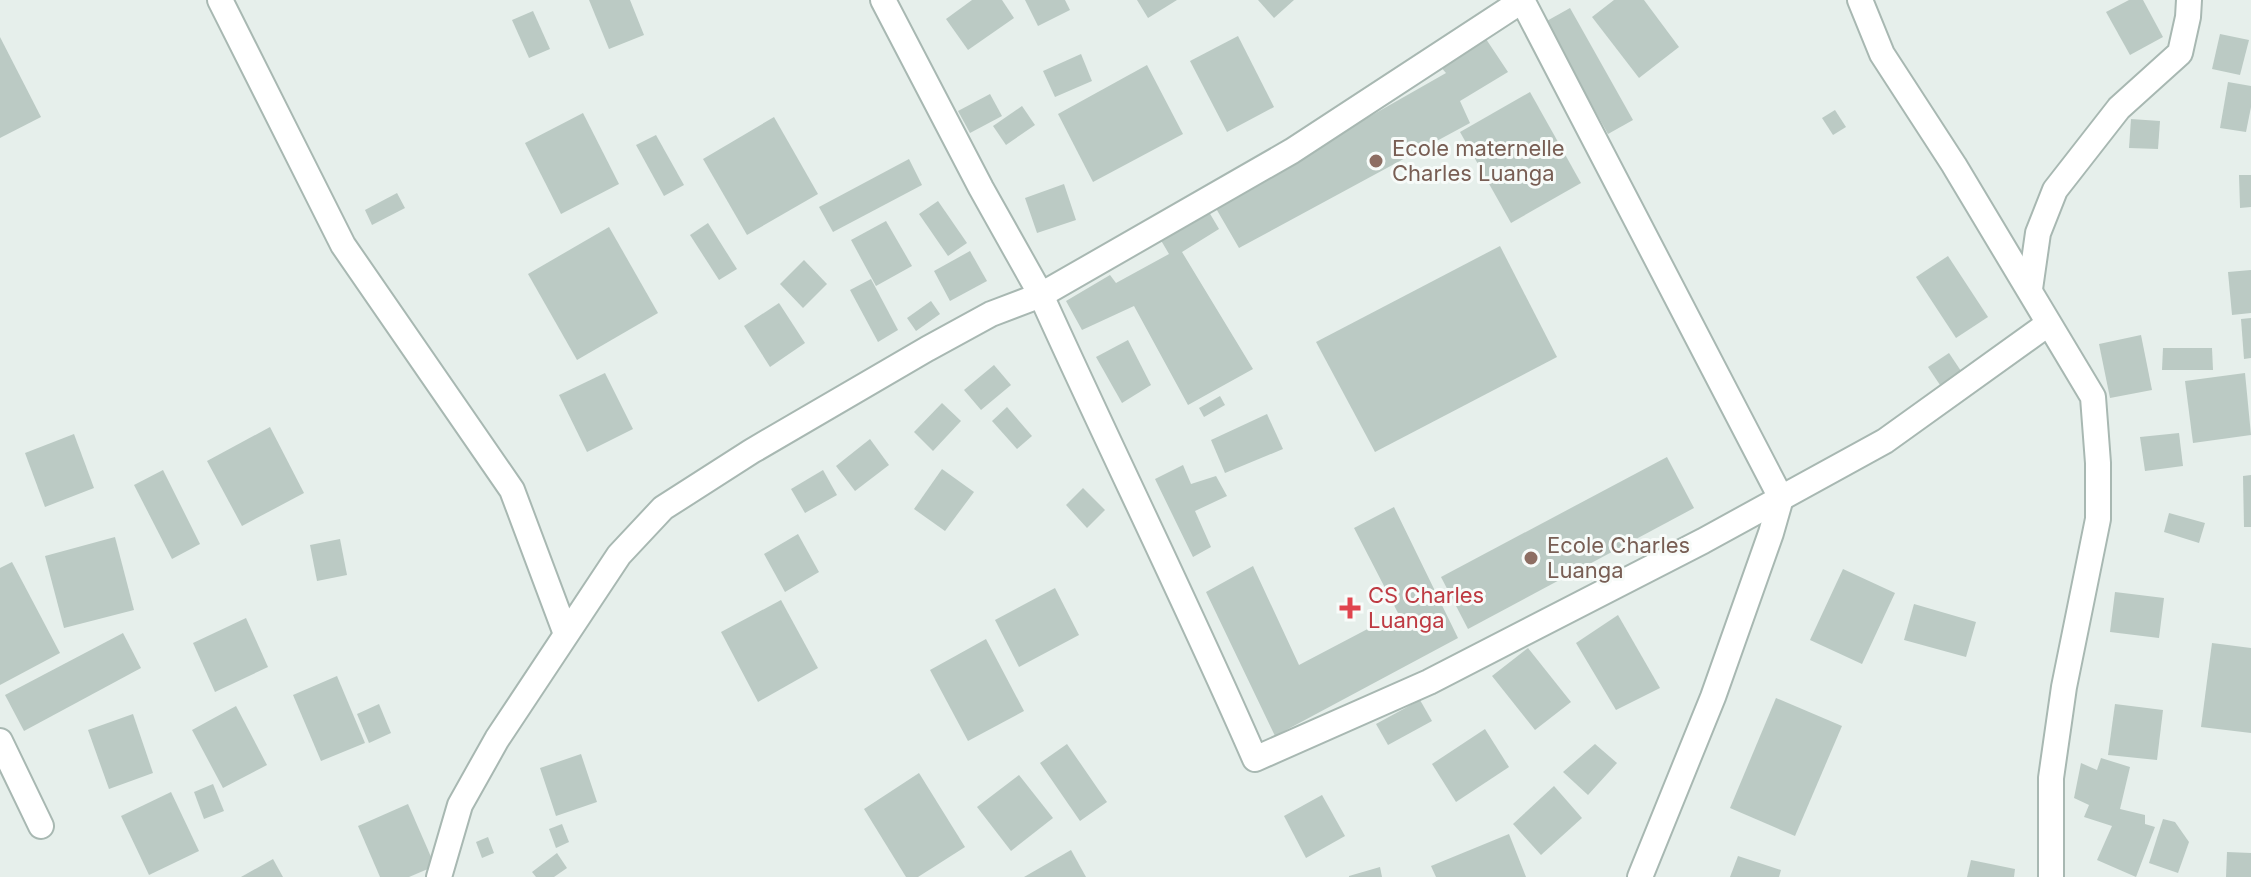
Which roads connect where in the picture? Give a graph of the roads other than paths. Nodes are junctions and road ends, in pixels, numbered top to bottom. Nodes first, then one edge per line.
1 (220, 0) edge
2 (883, 0) edge
3 (1522, 0) edge
4 (1860, 0) edge
5 (2189, 0) edge
6 (2030, 289) junction
7 (1041, 295) junction
8 (2048, 324) junction
9 (1781, 498) junction
10 (566, 634) junction
11 (0, 741) edge
12 (41, 826) dead end
13 (439, 877) edge
14 (1640, 877) edge
15 (2051, 877) edge

1 - 10 street
2 - 7 street
3 - 7 street
3 - 9 street
4 - 6 street
5 - 6 street
6 - 8 street
7 - 9 street
7 - 10 street
8 - 9 street
8 - 15 street
9 - 14 street
10 - 13 street
11 - 12 street

